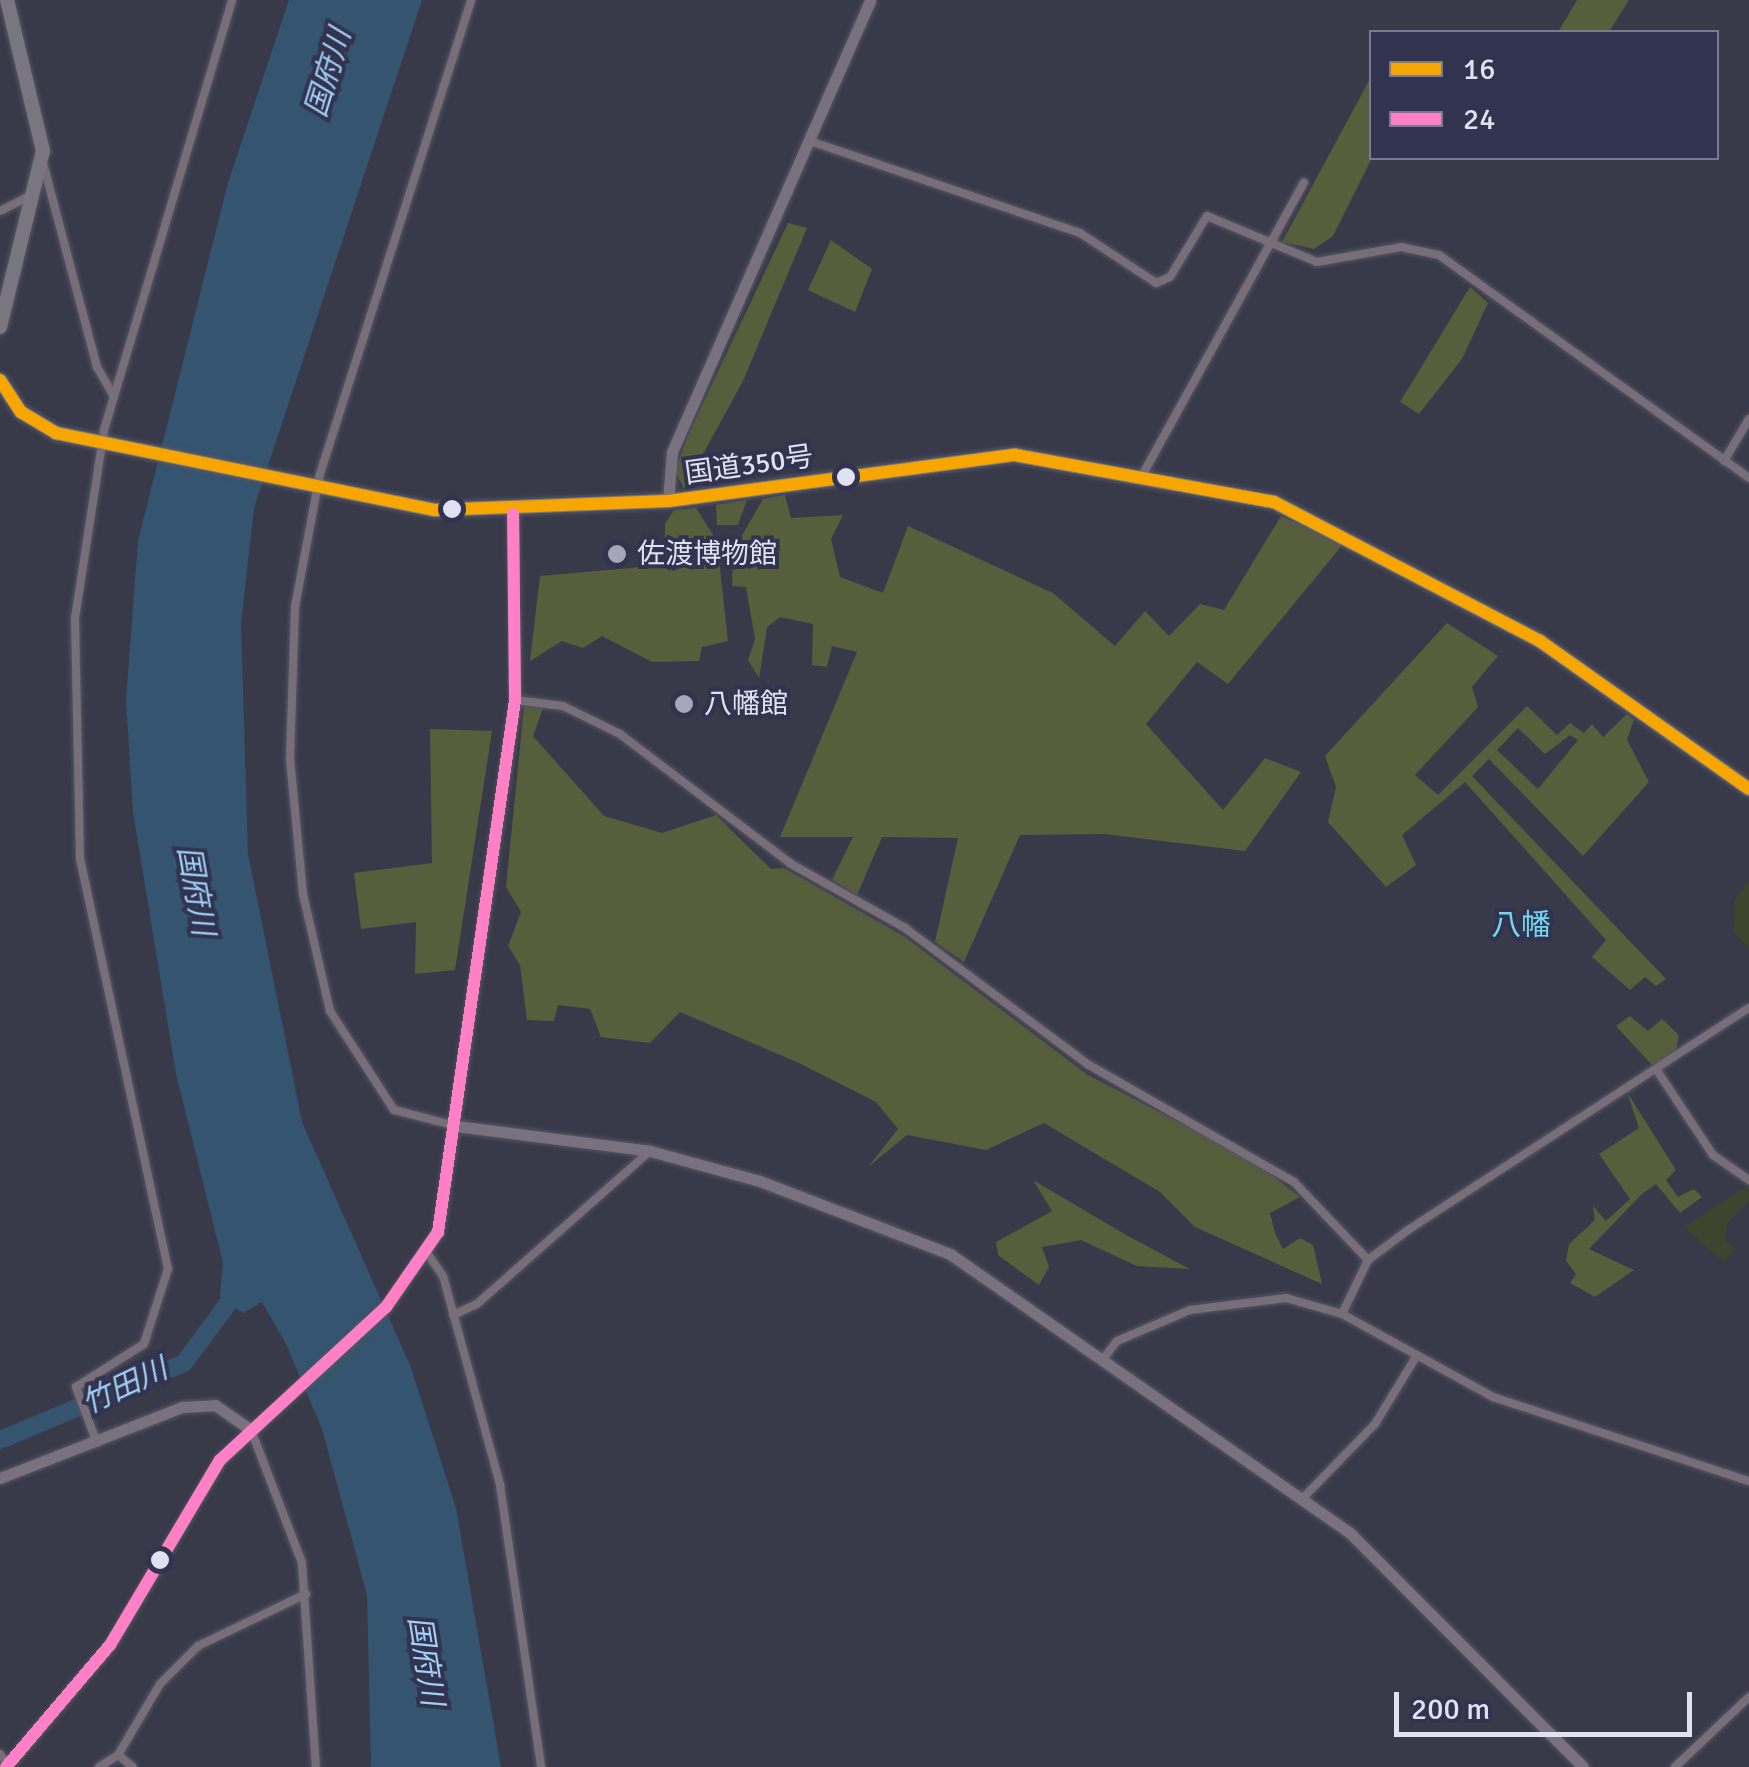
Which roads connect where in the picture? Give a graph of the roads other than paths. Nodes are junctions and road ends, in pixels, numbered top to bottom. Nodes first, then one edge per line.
1 (6, 0) edge
2 (232, 0) edge
3 (471, 0) edge
4 (870, 0) edge
5 (813, 142) junction
6 (42, 158) junction
7 (1304, 182) dead end
8 (34, 194) junction
9 (0, 210) edge
10 (1268, 246) junction
11 (0, 327) edge
12 (0, 380) edge
13 (113, 395) junction
14 (1749, 419) edge
15 (105, 444) junction
16 (1724, 460) junction
17 (1144, 474) junction
18 (1749, 478) edge
19 (314, 487) junction
20 (668, 501) junction
21 (513, 514) junction
22 (514, 700) junction
23 (1749, 789) edge
24 (1749, 1008) edge
25 (1656, 1069) junction
26 (456, 1126) junction
27 (650, 1152) junction
28 (1749, 1180) edge
29 (425, 1258) junction
30 (1368, 1260) junction
31 (1342, 1314) junction
32 (452, 1315) junction
33 (1102, 1359) junction
34 (1414, 1360) junction
35 (252, 1430) junction
36 (96, 1439) junction
37 (0, 1478) edge
38 (1749, 1480) edge
39 (1302, 1499) junction
40 (306, 1594) junction
41 (1749, 1698) edge
42 (118, 1755) junction
43 (4, 1762) edge
44 (99, 1767) edge
45 (134, 1767) edge
46 (316, 1767) edge
47 (542, 1767) edge
48 (1583, 1767) edge
49 (1675, 1767) edge

1 - 6 highway
2 - 13 street
3 - 19 street
4 - 5 street
5 - 10 street
5 - 20 street
6 - 8 highway
6 - 13 street
7 - 10 street
8 - 9 street
8 - 11 highway
10 - 16 street
10 - 17 street
12 - 15 highway, 国道350号
13 - 15 street
14 - 16 street
15 - 19 highway, 国道350号
15 - 36 street
16 - 18 street
17 - 20 highway, 国道350号
17 - 23 highway, 国道350号
19 - 21 highway, 国道350号
19 - 26 street
20 - 21 highway, 国道350号
21 - 22 street
22 - 26 street
22 - 30 street
24 - 25 street
25 - 28 street
25 - 30 street
26 - 27 street
26 - 29 street
27 - 32 street
27 - 33 street
29 - 32 street
29 - 35 street
30 - 31 street
31 - 33 street
31 - 34 street
32 - 47 street
33 - 39 street
34 - 38 street
34 - 39 street
35 - 36 street
35 - 40 street
35 - 43 street
36 - 37 street
39 - 48 street
40 - 42 street
40 - 46 street
41 - 49 street
42 - 44 street
42 - 45 street

